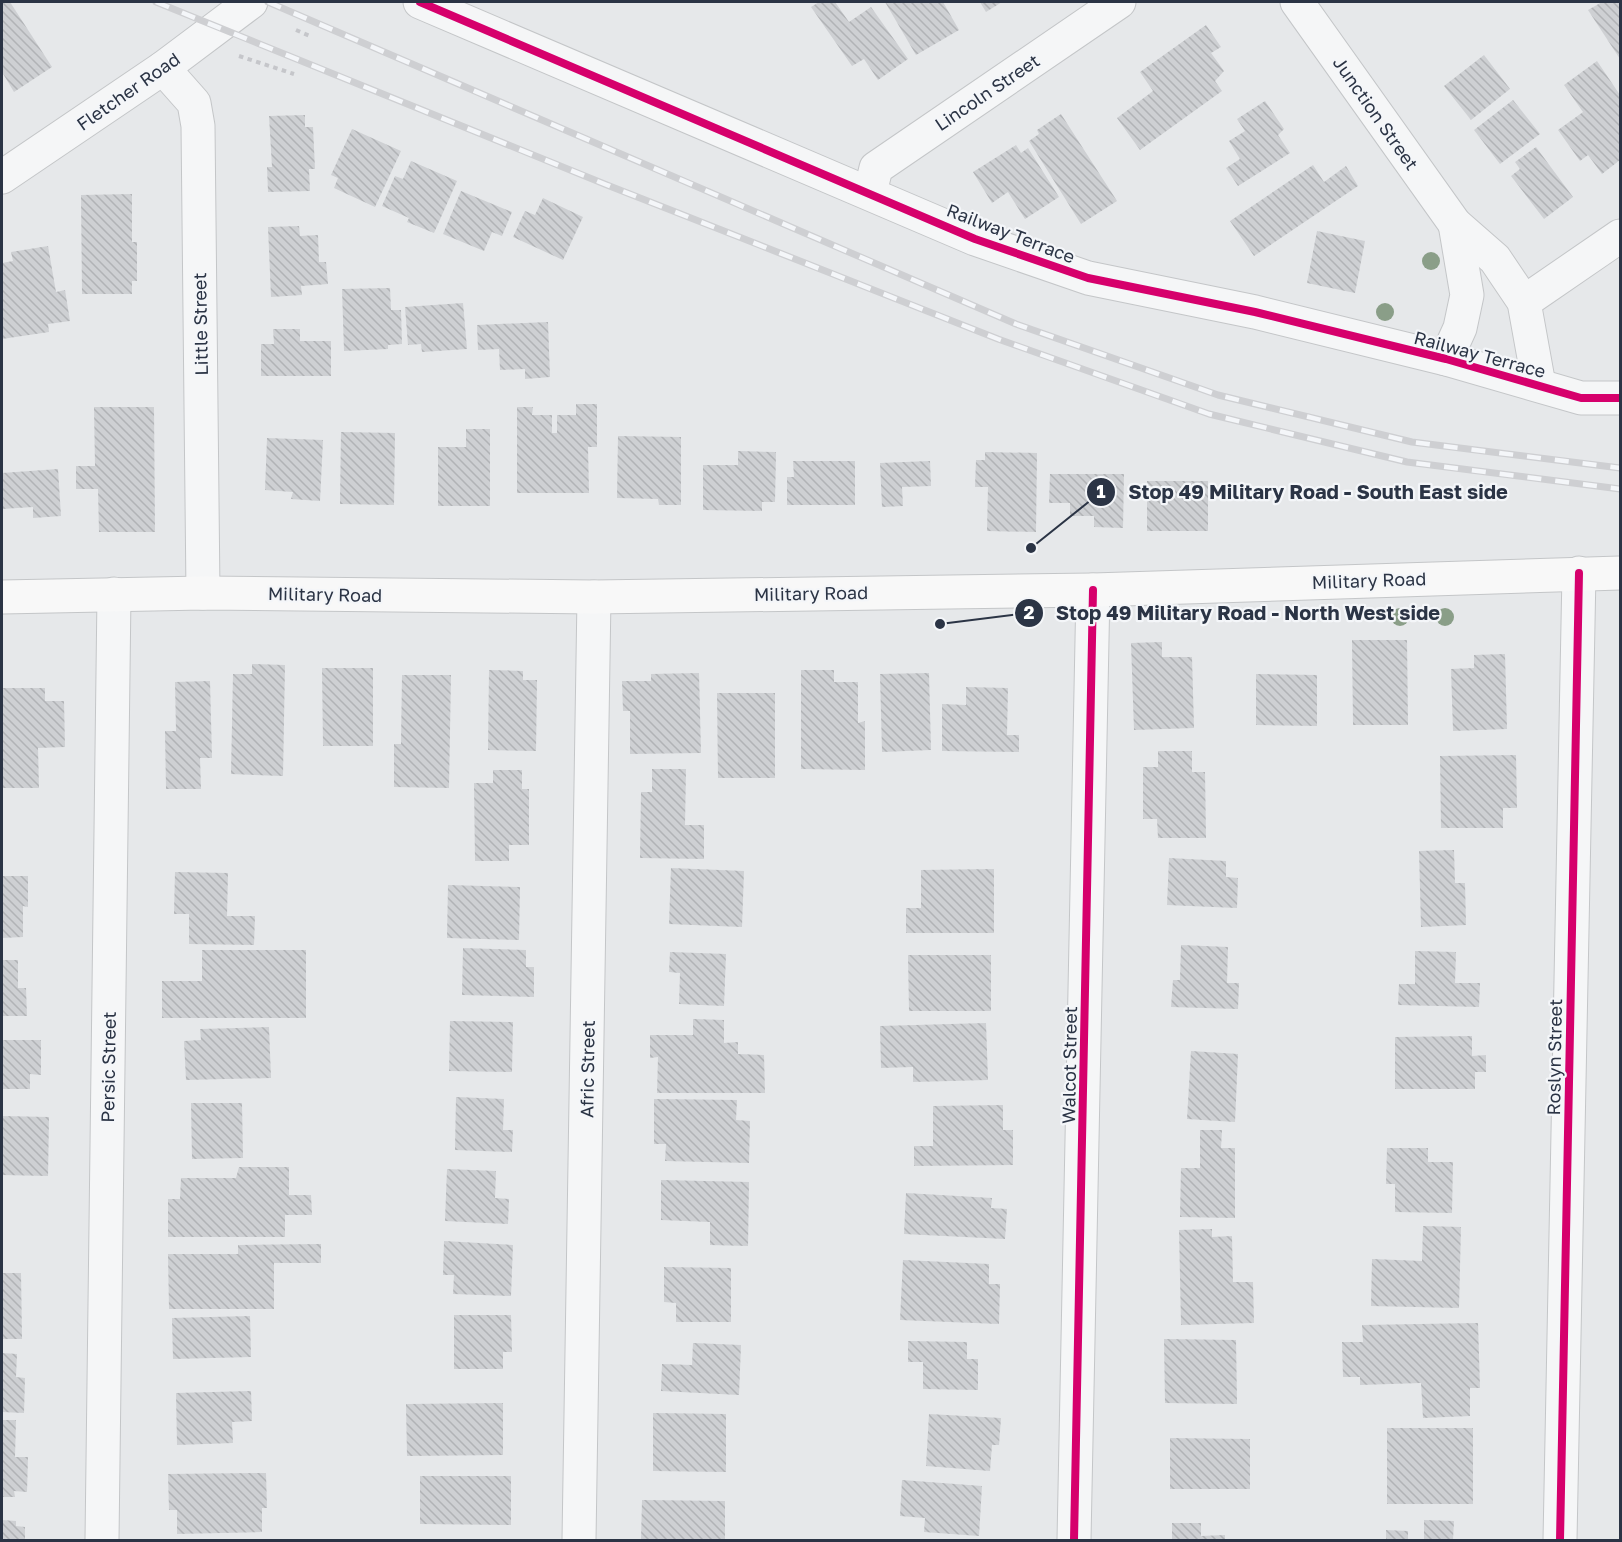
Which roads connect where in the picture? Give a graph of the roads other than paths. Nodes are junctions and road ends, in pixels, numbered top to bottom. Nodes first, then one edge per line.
1 (251, 2) edge
2 (420, 2) edge
3 (1119, 2) edge
4 (1297, 2) edge
5 (163, 68) junction
6 (2, 177) edge
7 (870, 193) junction
8 (1455, 224) junction
9 (1620, 236) edge
10 (1524, 302) junction
11 (1446, 359) junction
12 (1539, 386) junction
13 (1620, 398) edge
14 (1579, 573) junction
15 (1620, 573) edge
16 (1093, 590) junction
17 (204, 593) junction
18 (114, 594) junction
19 (2, 597) edge
20 (594, 597) junction
21 (102, 1540) edge
22 (579, 1540) edge
23 (1074, 1540) edge
24 (1560, 1540) edge

1 - 5 street, Fletcher Road
2 - 7 street, Railway Terrace
3 - 7 street, Lincoln Street
4 - 8 street, Junction Street
5 - 6 street, Fletcher Road
5 - 17 street, Little Street
7 - 11 street, Railway Terrace
8 - 10 street, Junction Street
8 - 11 street, Junction Street
9 - 10 street
10 - 12 street, Junction Street
11 - 12 street, Railway Terrace
12 - 13 street, Railway Terrace
14 - 15 main road, Military Road
14 - 16 main road, Military Road
14 - 24 street, Roslyn Street
16 - 20 main road, Military Road
16 - 23 street, Walcot Street
17 - 18 main road, Military Road
17 - 20 main road, Military Road
18 - 19 main road, Military Road
18 - 21 street, Persic Street
20 - 22 street, Afric Street

